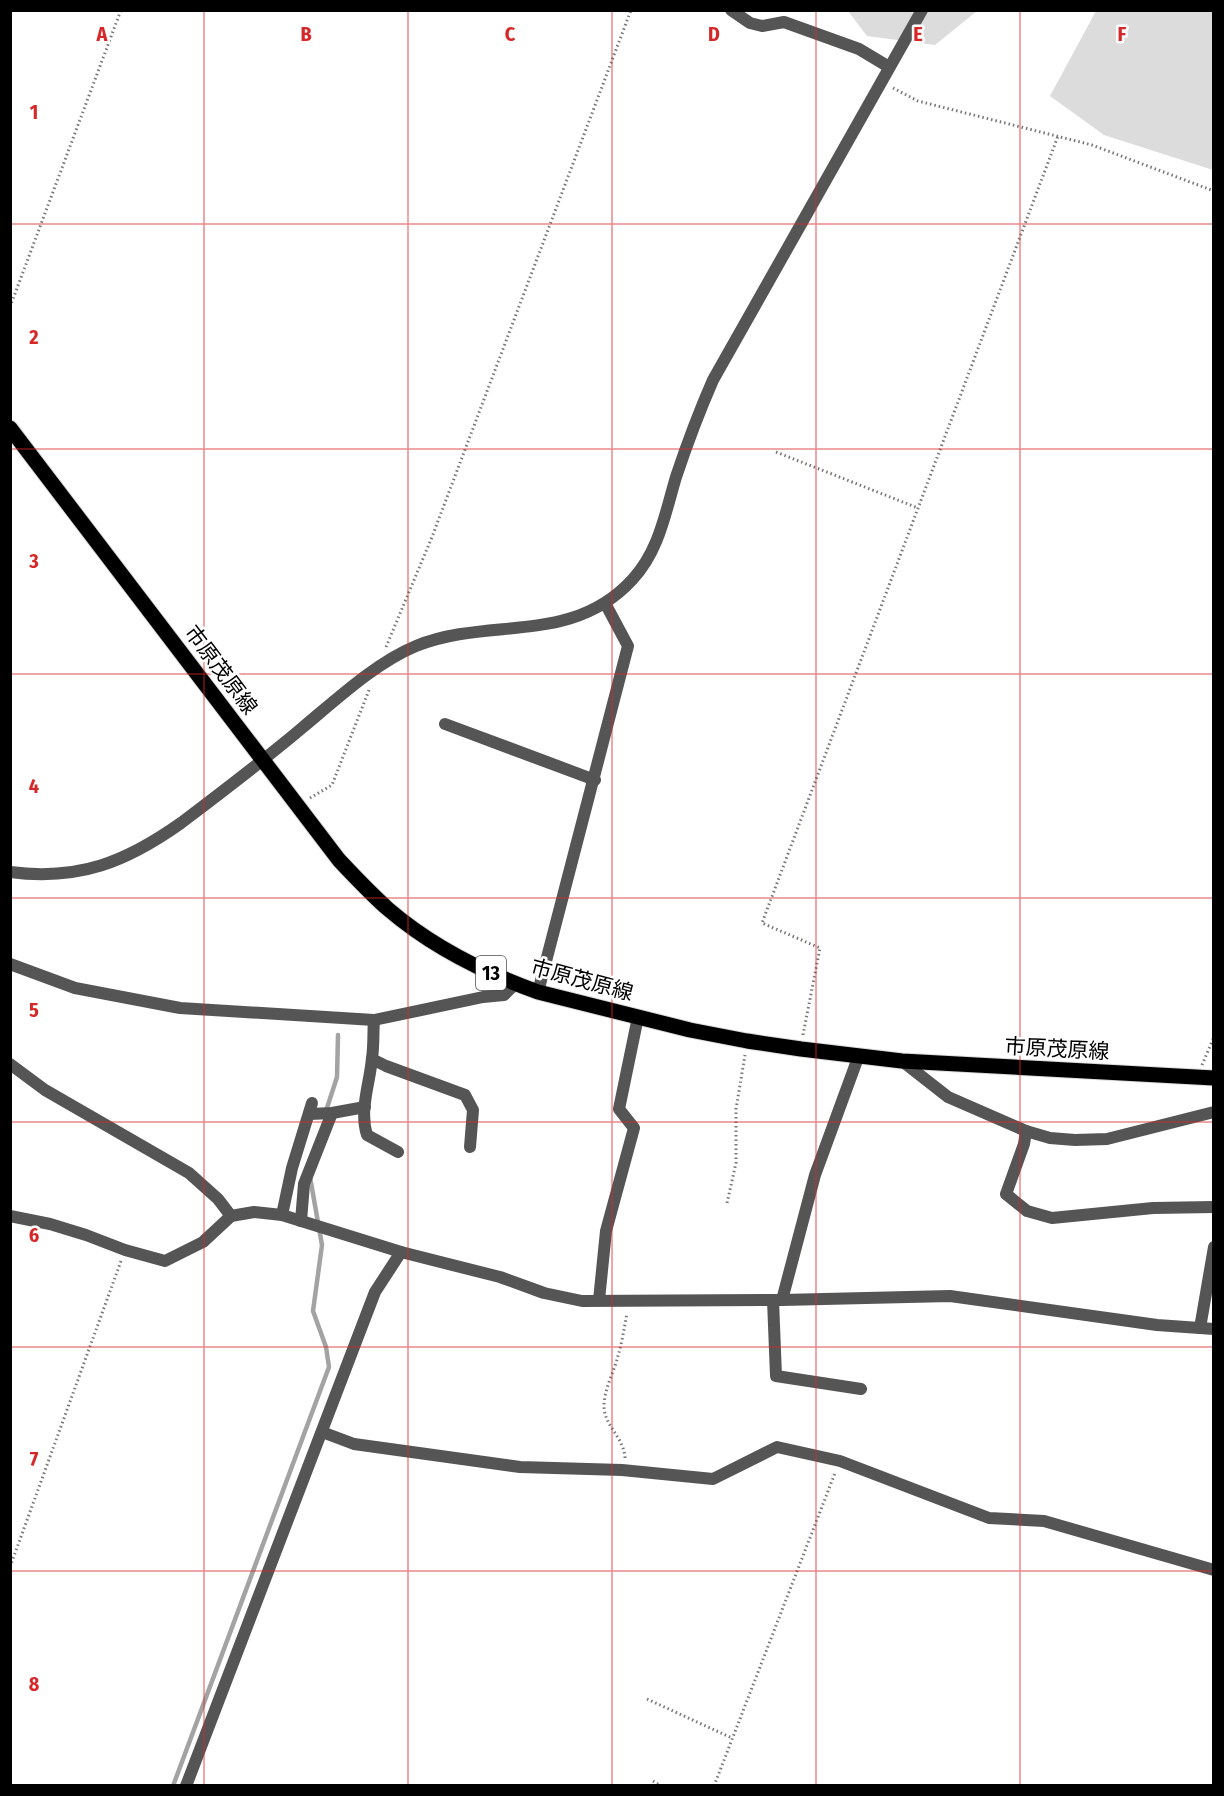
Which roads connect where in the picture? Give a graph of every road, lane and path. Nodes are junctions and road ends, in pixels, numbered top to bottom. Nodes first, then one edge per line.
1 (121, 10) edge
2 (631, 10) edge
3 (731, 10) edge
4 (922, 10) edge
5 (889, 67) junction
6 (881, 81) junction
7 (1058, 136) junction
8 (1214, 191) edge
9 (10, 307) edge
10 (10, 428) edge
11 (776, 452) dead end
12 (918, 508) junction
13 (605, 603) junction
14 (378, 668) junction
15 (445, 724) dead end
16 (263, 760) junction
17 (595, 780) junction
18 (297, 805) junction
19 (10, 872) edge
20 (10, 964) edge
21 (515, 984) junction
22 (538, 992) junction
23 (638, 1017) junction
24 (374, 1020) junction
25 (1214, 1037) edge
26 (747, 1041) junction
27 (801, 1049) junction
28 (859, 1054) junction
29 (372, 1059) junction
30 (902, 1061) junction
31 (10, 1064) edge
32 (1197, 1078) junction
33 (1214, 1078) edge
34 (365, 1107) junction
35 (1214, 1112) edge
36 (332, 1113) junction
37 (1026, 1131) junction
38 (471, 1147) dead end
39 (398, 1152) dead end
40 (727, 1203) dead end
41 (1214, 1207) edge
42 (282, 1215) junction
43 (10, 1216) edge
44 (231, 1216) junction
45 (301, 1221) junction
46 (1214, 1246) edge
47 (125, 1250) junction
48 (400, 1252) junction
49 (599, 1300) junction
50 (778, 1300) junction
51 (630, 1301) junction
52 (1200, 1328) junction
53 (1214, 1329) edge
54 (861, 1389) dead end
55 (322, 1432) junction
56 (840, 1461) junction
57 (622, 1470) junction
58 (10, 1567) edge
59 (1214, 1570) edge
60 (647, 1699) dead end
61 (732, 1738) junction
62 (653, 1781) dead end
63 (186, 1785) edge
64 (661, 1785) edge
65 (714, 1785) edge

1 - 9 path
2 - 14 path
3 - 5 street
4 - 5 street
5 - 6 street
6 - 7 path
6 - 13 street
7 - 8 path
7 - 12 path
10 - 16 main road, 市原茂原線 / 13
11 - 12 path
12 - 27 path
13 - 14 street
13 - 17 street
14 - 16 street
14 - 18 path
15 - 17 street
16 - 18 main road, 市原茂原線 / 13
16 - 19 street
17 - 22 street
18 - 21 main road, 市原茂原線 / 13
20 - 24 street
21 - 22 main road, 市原茂原線 / 13
21 - 24 street
22 - 23 main road, 市原茂原線 / 13
23 - 26 main road, 市原茂原線 / 13
23 - 49 street
24 - 29 street
25 - 32 path
26 - 27 main road, 市原茂原線 / 13
26 - 40 path
27 - 28 main road, 市原茂原線 / 13
28 - 30 main road, 市原茂原線 / 13
28 - 50 street
29 - 34 street
29 - 38 street
30 - 32 main road, 市原茂原線 / 13
30 - 37 street
31 - 44 street
32 - 33 main road, 市原茂原線 / 13
34 - 36 street
34 - 39 street
35 - 37 street
36 - 42 street
36 - 45 street
37 - 41 street
42 - 44 street
42 - 45 street
43 - 47 street
44 - 47 street
45 - 48 street
46 - 52 street
47 - 58 path
48 - 49 street
48 - 55 street
49 - 51 street
50 - 51 street
50 - 52 street
50 - 54 street
51 - 57 path
52 - 53 street
55 - 57 street
55 - 63 street
56 - 57 street
56 - 59 street
56 - 61 path
60 - 61 path
61 - 65 path
62 - 64 path

